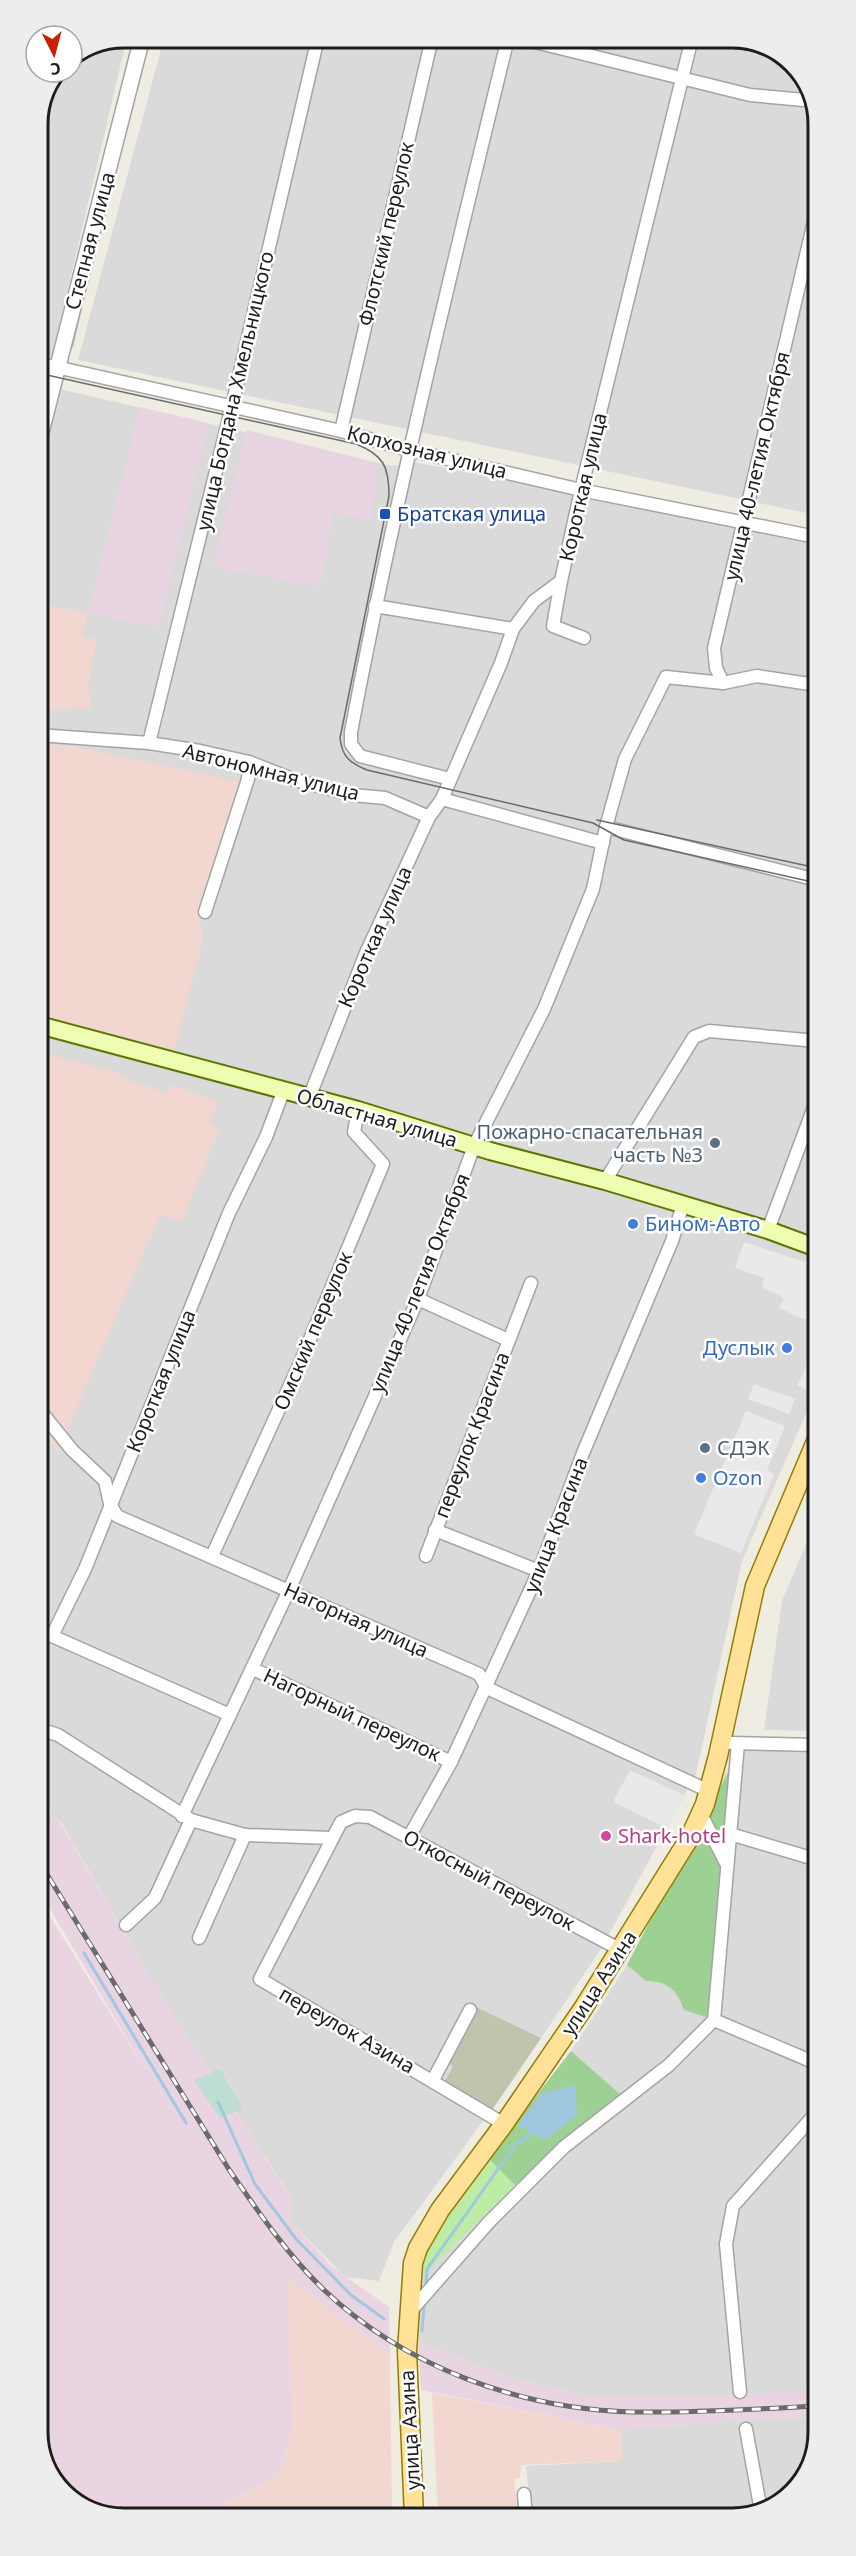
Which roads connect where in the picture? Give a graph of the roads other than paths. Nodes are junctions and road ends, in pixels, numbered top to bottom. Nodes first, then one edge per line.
1 (138, 48) edge
2 (316, 48) edge
3 (430, 48) edge
4 (506, 48) edge
5 (559, 48) edge
6 (690, 48) edge
7 (683, 79) junction
8 (803, 99) edge
9 (808, 248) edge
10 (48, 366) edge
11 (57, 368) junction
12 (48, 404) edge
13 (232, 406) junction
14 (341, 431) junction
15 (409, 450) junction
16 (581, 490) junction
17 (744, 524) junction
18 (808, 536) edge
19 (561, 581) junction
20 (375, 606) junction
21 (513, 629) junction
22 (584, 638) dead end
23 (723, 683) junction
24 (808, 684) edge
25 (48, 736) edge
26 (149, 743) junction
27 (249, 762) junction
28 (450, 779) junction
29 (442, 799) junction
30 (429, 817) junction
31 (606, 827) junction
32 (603, 843) junction
33 (808, 878) edge
34 (205, 912) dead end
35 (48, 1027) edge
36 (808, 1040) edge
37 (283, 1092) junction
38 (309, 1098) junction
39 (358, 1110) junction
40 (808, 1123) edge
41 (474, 1146) junction
42 (605, 1181) junction
43 (683, 1204) junction
44 (768, 1230) junction
45 (808, 1245) edge
46 (531, 1283) dead end
47 (418, 1299) junction
48 (508, 1340) junction
49 (48, 1420) edge
50 (808, 1460) edge
51 (110, 1504) junction
52 (435, 1530) junction
53 (212, 1556) junction
54 (426, 1556) dead end
55 (539, 1572) junction
56 (289, 1590) junction
57 (253, 1669) junction
58 (487, 1688) junction
59 (230, 1715) junction
60 (48, 1732) edge
61 (729, 1743) junction
62 (808, 1745) edge
63 (451, 1762) junction
64 (709, 1791) junction
65 (701, 1814) junction
66 (187, 1818) junction
67 (730, 1834) junction
68 (245, 1835) junction
69 (409, 1837) junction
70 (331, 1838) junction
71 (808, 1857) edge
72 (727, 1864) junction
73 (126, 1925) dead end
74 (199, 1938) dead end
75 (621, 1950) junction
76 (470, 2010) dead end
77 (714, 2020) junction
78 (808, 2060) edge
79 (433, 2080) junction
80 (808, 2121) edge
81 (504, 2124) junction
82 (409, 2313) junction
83 (740, 2392) dead end
84 (746, 2429) dead end
85 (524, 2493) dead end
86 (759, 2503) edge
87 (414, 2508) edge
88 (525, 2508) edge

1 - 11 street, Степная улица
2 - 13 street, улица Богдана Хмельницкого
3 - 14 street, Флотский переулок
4 - 15 street
5 - 7 street
6 - 7 street, Короткая улица
7 - 8 street
7 - 16 street, Короткая улица
9 - 17 street, улица 40-летия Октября
10 - 11 street, Колхозная улица
11 - 12 street, Степная улица
11 - 13 street, Колхозная улица
13 - 14 street, Колхозная улица
13 - 26 street, улица Богдана Хмельницкого
14 - 15 street, Колхозная улица
15 - 16 street, Колхозная улица
15 - 20 street
16 - 17 street, Колхозная улица
16 - 19 street, Короткая улица
17 - 18 street, Колхозная улица
17 - 23 street, улица 40-летия Октября
19 - 21 street, Короткая улица
19 - 22 street
20 - 21 street
20 - 28 street, Автономная улица
21 - 28 street, Короткая улица
23 - 24 street
23 - 31 street, улица 40-летия Октября
25 - 26 street, Автономная улица
26 - 27 street, Автономная улица
27 - 30 street, Автономная улица
27 - 34 street
28 - 29 street, Короткая улица
29 - 30 street, Короткая улица
29 - 32 street
30 - 38 street, Короткая улица
31 - 32 street, улица 40-летия Октября
31 - 33 street
32 - 41 street, улица 40-летия Октября
35 - 37 main road, Областная улица
36 - 42 street
37 - 38 main road, Областная улица
37 - 51 street, Короткая улица
38 - 39 main road, Областная улица
39 - 41 main road, Областная улица
39 - 53 street, Омский переулок
40 - 44 street
41 - 42 main road, Областная улица
41 - 47 street, улица 40-летия Октября
42 - 43 main road, Областная улица
43 - 44 main road, Областная улица
43 - 55 street, улица Красина
44 - 45 main road, Областная улица
46 - 48 street, переулок Красина
47 - 48 street, переулок Красина
47 - 56 street, улица 40-летия Октября
48 - 52 street, переулок Красина
49 - 51 street
50 - 61 main road, улица Азина
51 - 53 street, Нагорная улица
51 - 59 street, Короткая улица
52 - 54 street, переулок Красина
52 - 55 street, переулок Красина
53 - 56 street, Нагорная улица
55 - 58 street, улица Красина
56 - 57 street, улица 40-летия Октября
56 - 58 street, Нагорная улица
57 - 59 street, улица 40-летия Октября
57 - 63 street, Нагорный переулок
58 - 63 street, улица Красина
58 - 64 street, Нагорная улица
59 - 66 street, улица 40-летия Октября
60 - 66 street
61 - 62 street
61 - 64 main road, улица Азина
61 - 67 street
63 - 69 street, улица Красина
64 - 65 main road, улица Азина
65 - 72 street
65 - 75 main road, улица Азина
66 - 68 street
66 - 73 street, улица 40-летия Октября
67 - 71 street
67 - 72 street
68 - 70 street
68 - 74 street
69 - 70 street, Откосный переулок
69 - 75 street, Откосный переулок
70 - 79 street, переулок Азина
72 - 77 street
75 - 81 main road, улица Азина
76 - 79 street, переулок Азина
77 - 78 street
77 - 82 street
79 - 81 street, переулок Азина
80 - 83 street
81 - 82 main road, улица Азина
82 - 87 main road, улица Азина
84 - 86 street
85 - 88 street

